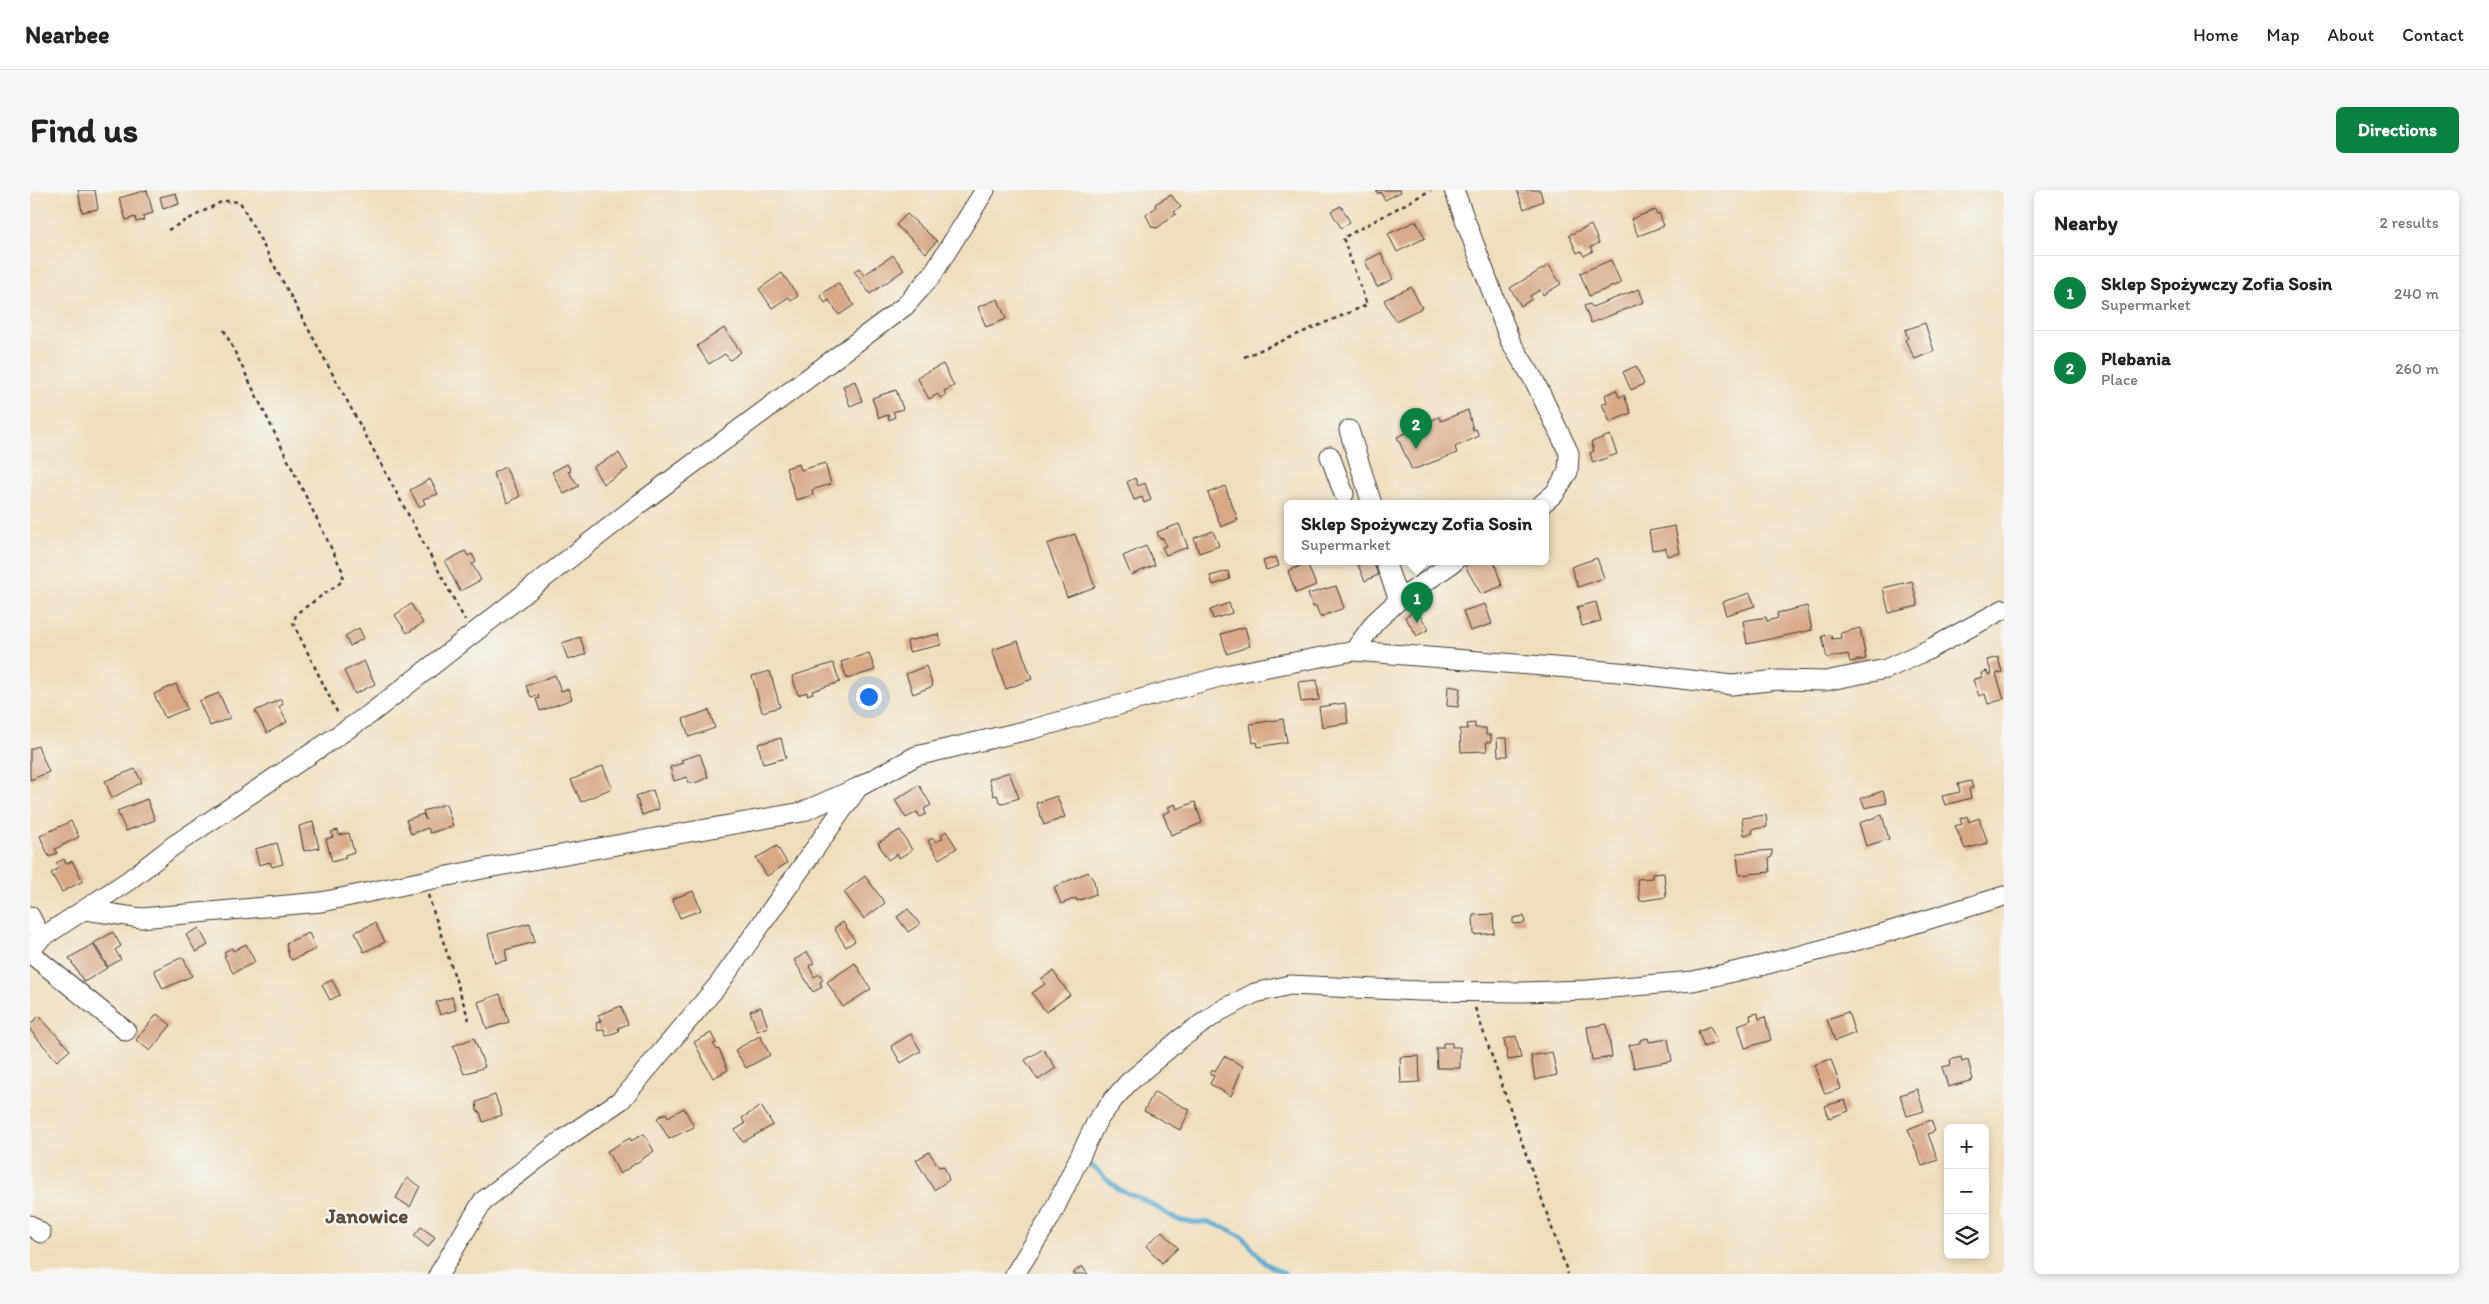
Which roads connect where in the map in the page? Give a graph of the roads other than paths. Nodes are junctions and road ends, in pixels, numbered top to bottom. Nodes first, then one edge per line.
1 (985, 190) edge
2 (1454, 190) edge
3 (1349, 430) dead end
4 (1330, 456) dead end
5 (1344, 494) dead end
6 (1371, 500) edge
7 (1547, 500) edge
8 (1386, 565) edge
9 (1450, 565) edge
10 (1399, 600) junction
11 (2004, 609) edge
12 (1354, 651) junction
13 (857, 788) junction
14 (2004, 896) edge
15 (86, 910) junction
16 (30, 916) edge
17 (34, 947) edge
18 (126, 1031) dead end
19 (439, 1274) edge
20 (1015, 1274) edge

1 - 15 street
2 - 7 street
3 - 6 street
4 - 5 street
8 - 10 street
9 - 10 street
10 - 12 street
11 - 12 street
12 - 13 street
13 - 15 street
13 - 19 street
14 - 20 street
15 - 17 street
16 - 17 street
17 - 18 street

